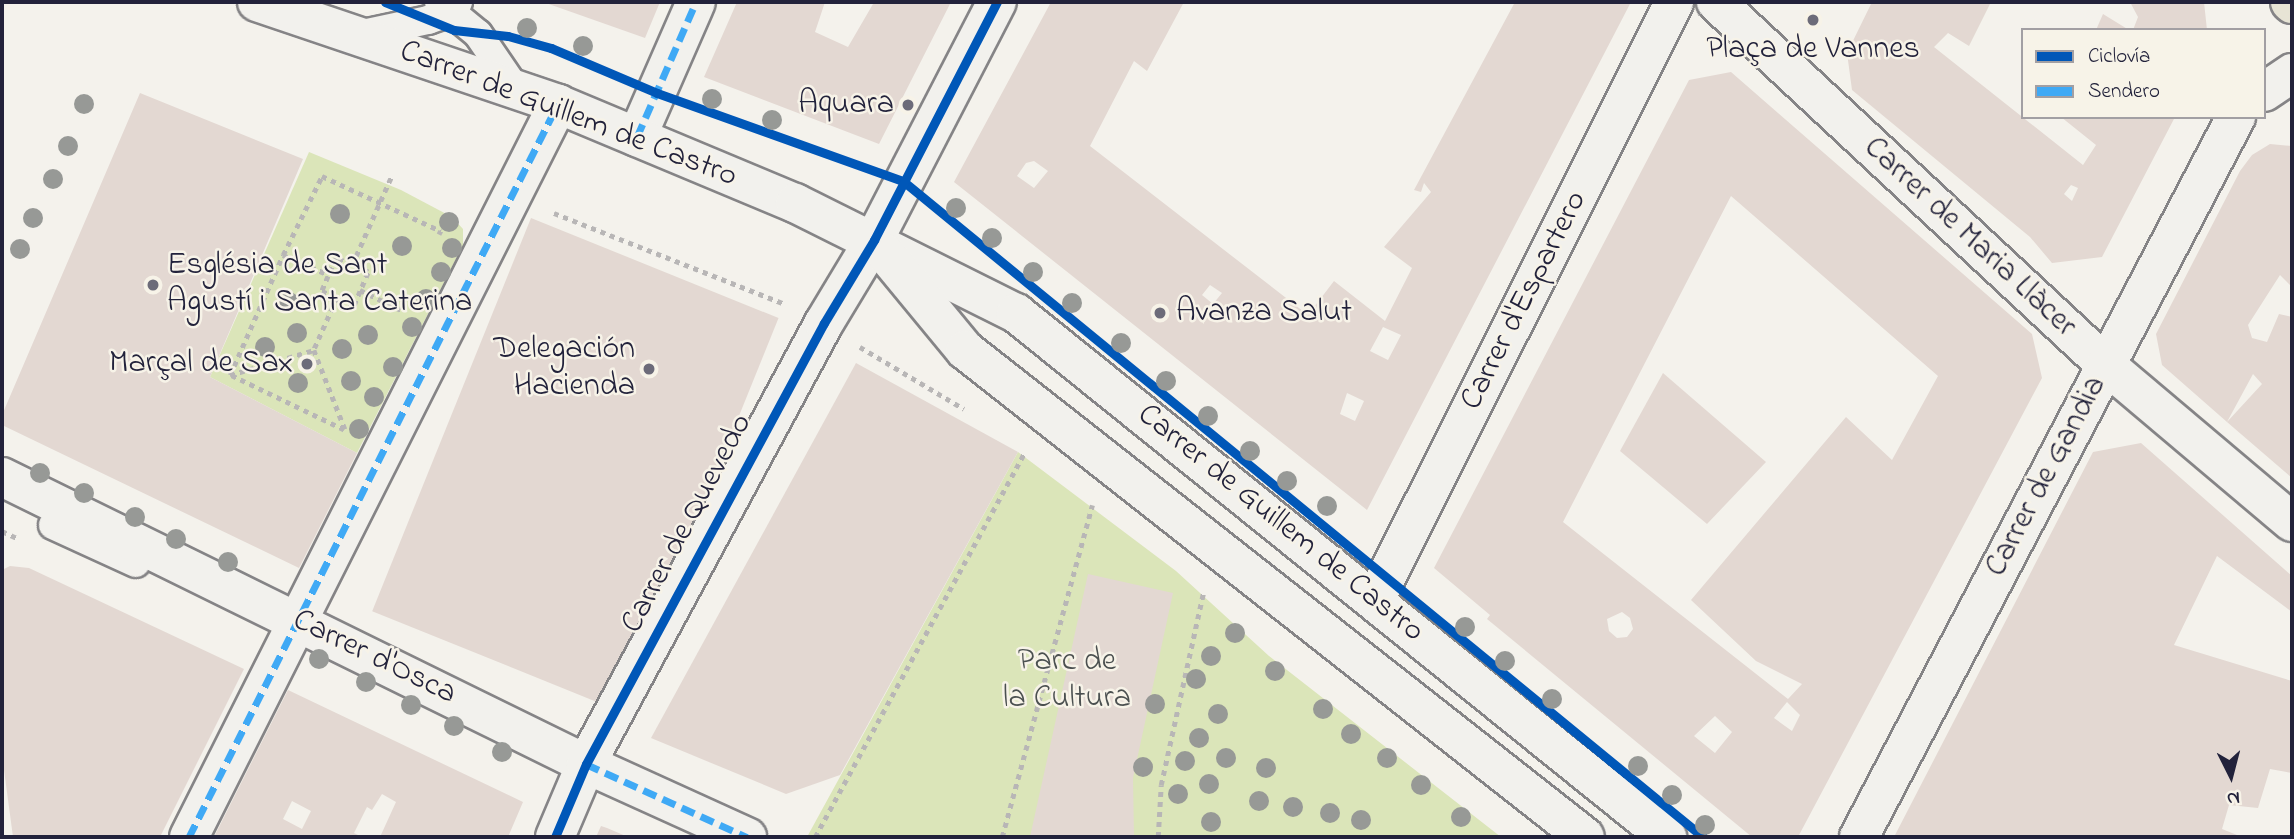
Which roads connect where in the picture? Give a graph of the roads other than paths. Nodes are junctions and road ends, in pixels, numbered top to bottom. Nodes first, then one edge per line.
1 (257, 2) edge
2 (696, 2) edge
3 (997, 2) edge
4 (1674, 2) edge
5 (1716, 2) edge
6 (450, 5) edge
7 (358, 35) junction
8 (2292, 73) edge
9 (515, 88) junction
10 (2266, 91) edge
11 (558, 104) junction
12 (2235, 119) edge
13 (637, 137) junction
14 (874, 240) junction
15 (2106, 365) junction
16 (2, 477) edge
17 (2292, 522) edge
18 (53, 525) dead end
19 (1375, 600) junction
20 (297, 620) junction
21 (586, 764) junction
22 (189, 837) edge
23 (555, 837) edge
24 (747, 837) edge
25 (1585, 837) edge
26 (1667, 837) edge
27 (1859, 837) edge

1 - 7 street, Carrer de Guillem de Castro
2 - 13 street
3 - 14 street, Carrer de Quevedo
4 - 19 street, Carrer d'Espartero
5 - 15 street, Carrer de Maria Llàcer
6 - 7 lane
6 - 9 lane
7 - 9 street, Carrer de Guillem de Castro
8 - 10 street
9 - 11 street, Carrer de Guillem de Castro
11 - 13 street, Carrer de Guillem de Castro
11 - 20 street
12 - 15 street, Carrer de Gandia
13 - 14 street, Carrer de Guillem de Castro
14 - 19 street, Carrer de Guillem de Castro
14 - 21 street, Carrer de Quevedo
14 - 25 street, Carrer de Guillem de Castro
15 - 17 street, Carrer de Maria Llàcer
15 - 27 street, Carrer de Gandia
16 - 20 street, Carrer d'Osca
18 - 20 lane
19 - 26 street, Carrer de Guillem de Castro
20 - 21 street, Carrer d'Osca
20 - 22 street
21 - 23 street, Carrer de Quevedo
21 - 24 street, Carrer d'Osca

